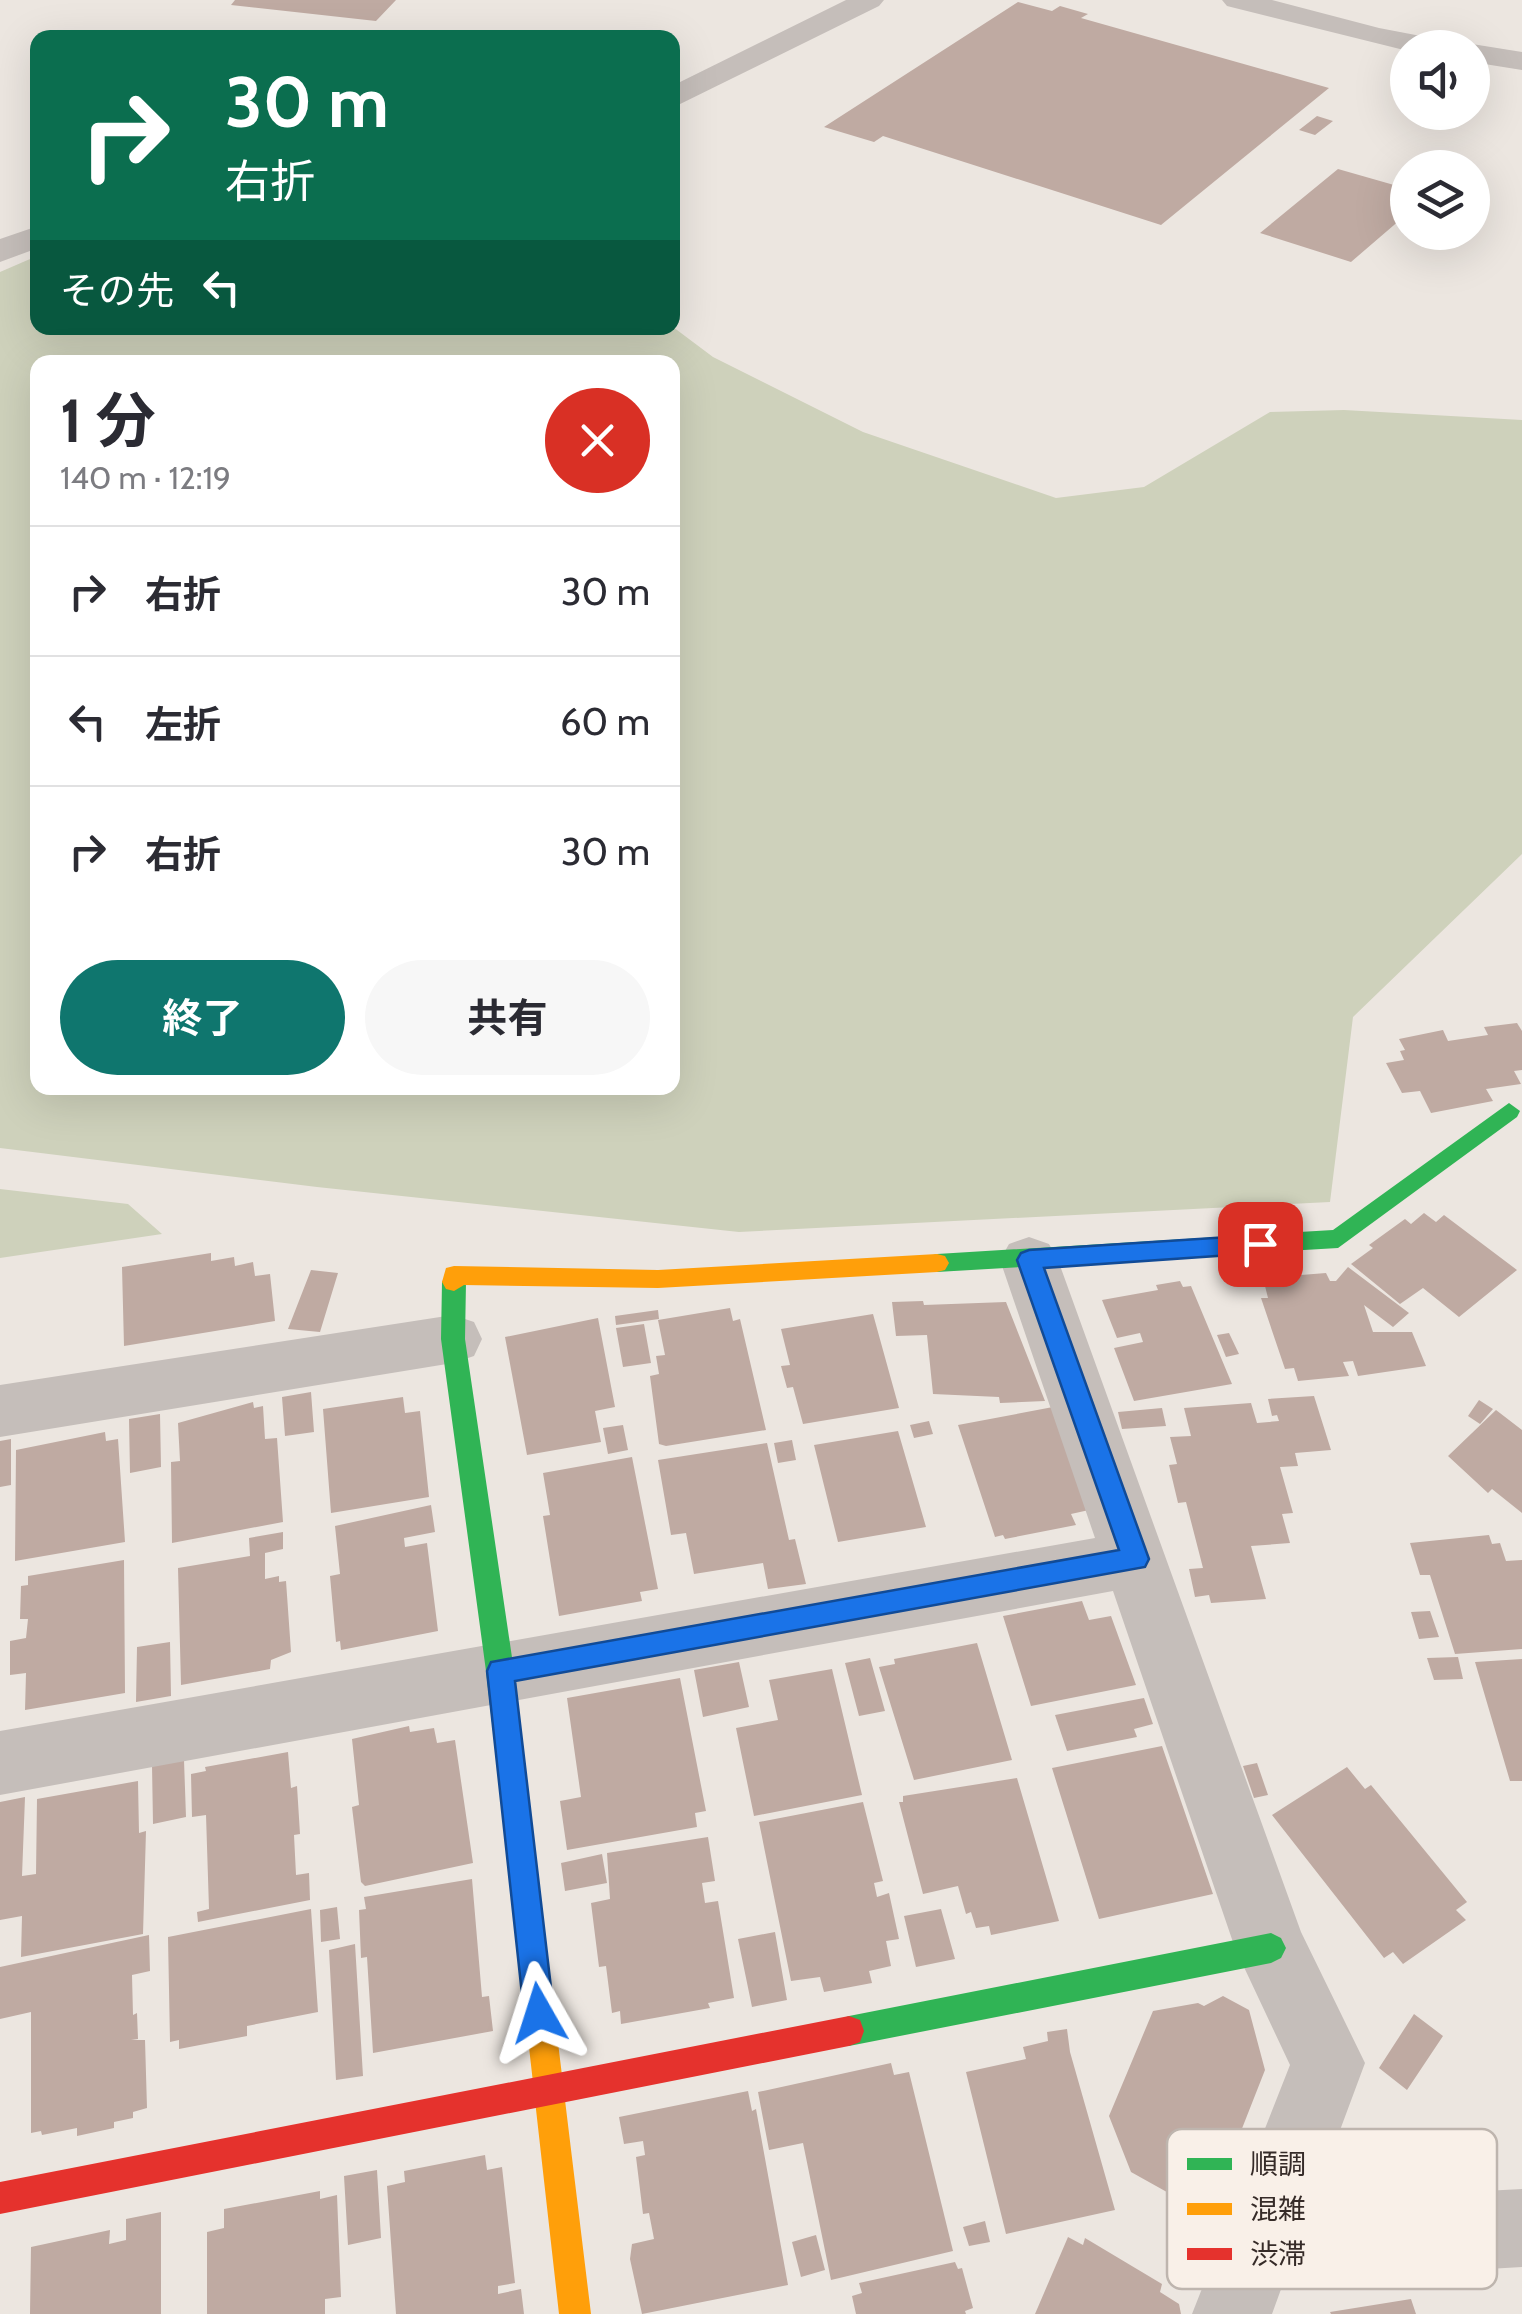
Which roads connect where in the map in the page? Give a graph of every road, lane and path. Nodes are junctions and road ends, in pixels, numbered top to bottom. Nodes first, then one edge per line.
1 (869, 0) edge
2 (1237, 0) edge
3 (1390, 39) edge
4 (1490, 55) edge
5 (1522, 60) edge
6 (680, 96) edge
7 (30, 239) edge
8 (0, 251) edge
9 (1510, 1112) dead end
10 (1029, 1260) junction
11 (453, 1339) junction
12 (0, 1411) edge
13 (1136, 1559) junction
14 (500, 1671) junction
15 (0, 1763) edge
16 (1271, 1948) junction
17 (548, 2090) junction
18 (1303, 2129) edge
19 (0, 2198) edge
20 (1522, 2228) edge
21 (1497, 2229) edge
22 (1242, 2289) edge
23 (574, 2314) edge
24 (1232, 2314) edge

1 - 6 street
2 - 3 street
4 - 5 street
7 - 8 street
9 - 10 street
10 - 11 street
10 - 13 street
11 - 12 street
11 - 14 street
13 - 14 street
13 - 16 street
14 - 15 street
14 - 17 street
16 - 17 street
16 - 18 street
17 - 19 street
17 - 23 street
20 - 21 street
22 - 24 street

